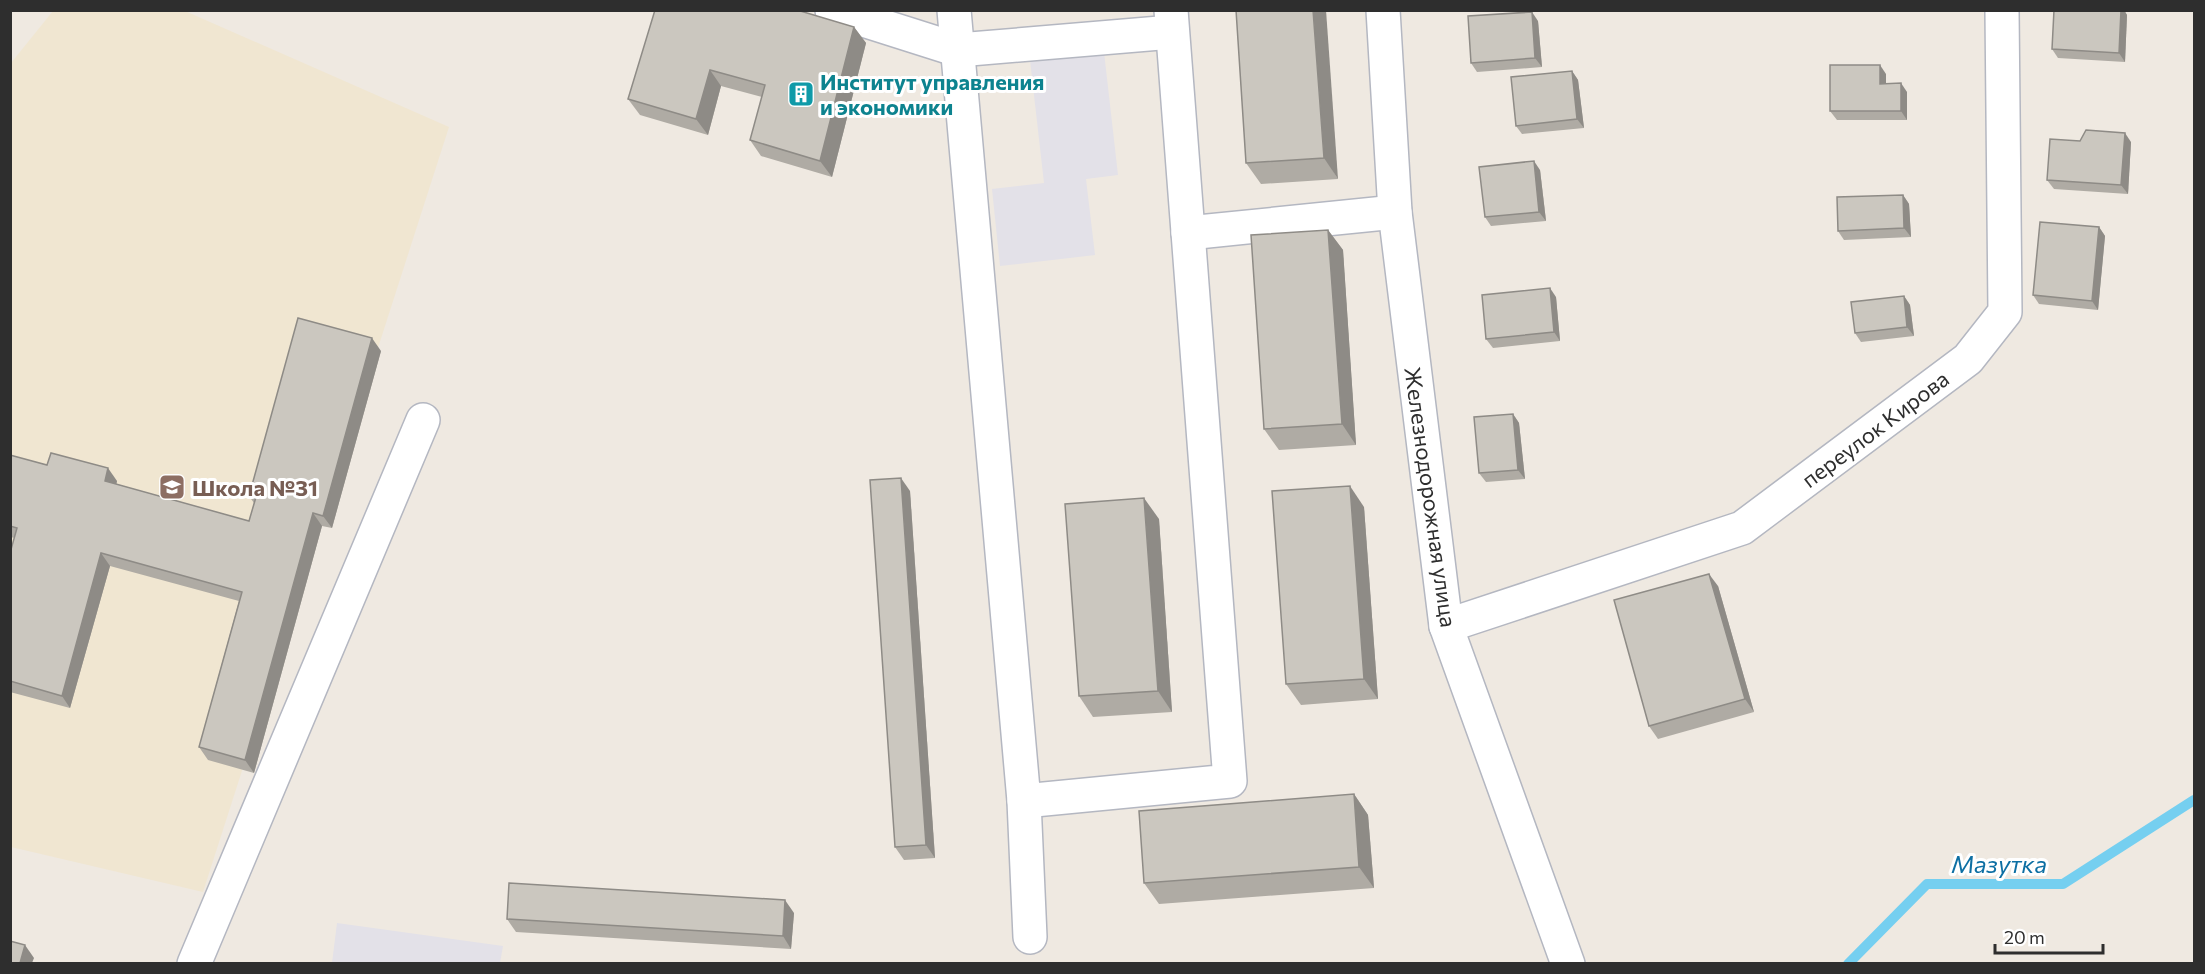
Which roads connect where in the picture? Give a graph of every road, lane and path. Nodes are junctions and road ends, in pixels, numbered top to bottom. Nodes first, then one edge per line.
1 (832, 10) edge
2 (954, 10) edge
3 (1383, 10) edge
4 (2002, 10) edge
5 (1171, 21) edge
6 (958, 50) junction
7 (1395, 212) junction
8 (1188, 233) junction
9 (423, 420) dead end
10 (1446, 626) junction
11 (1024, 801) junction
12 (1030, 937) dead end
13 (194, 963) edge
14 (1568, 963) edge

1 - 6 street
2 - 6 street
3 - 7 street, Железнодорожная улица
4 - 10 street, переулок Кирова
5 - 6 street
5 - 8 street
6 - 11 street
7 - 8 street
7 - 10 street, Железнодорожная улица
8 - 11 street
9 - 13 street
10 - 14 street, Железнодорожная улица
11 - 12 street

